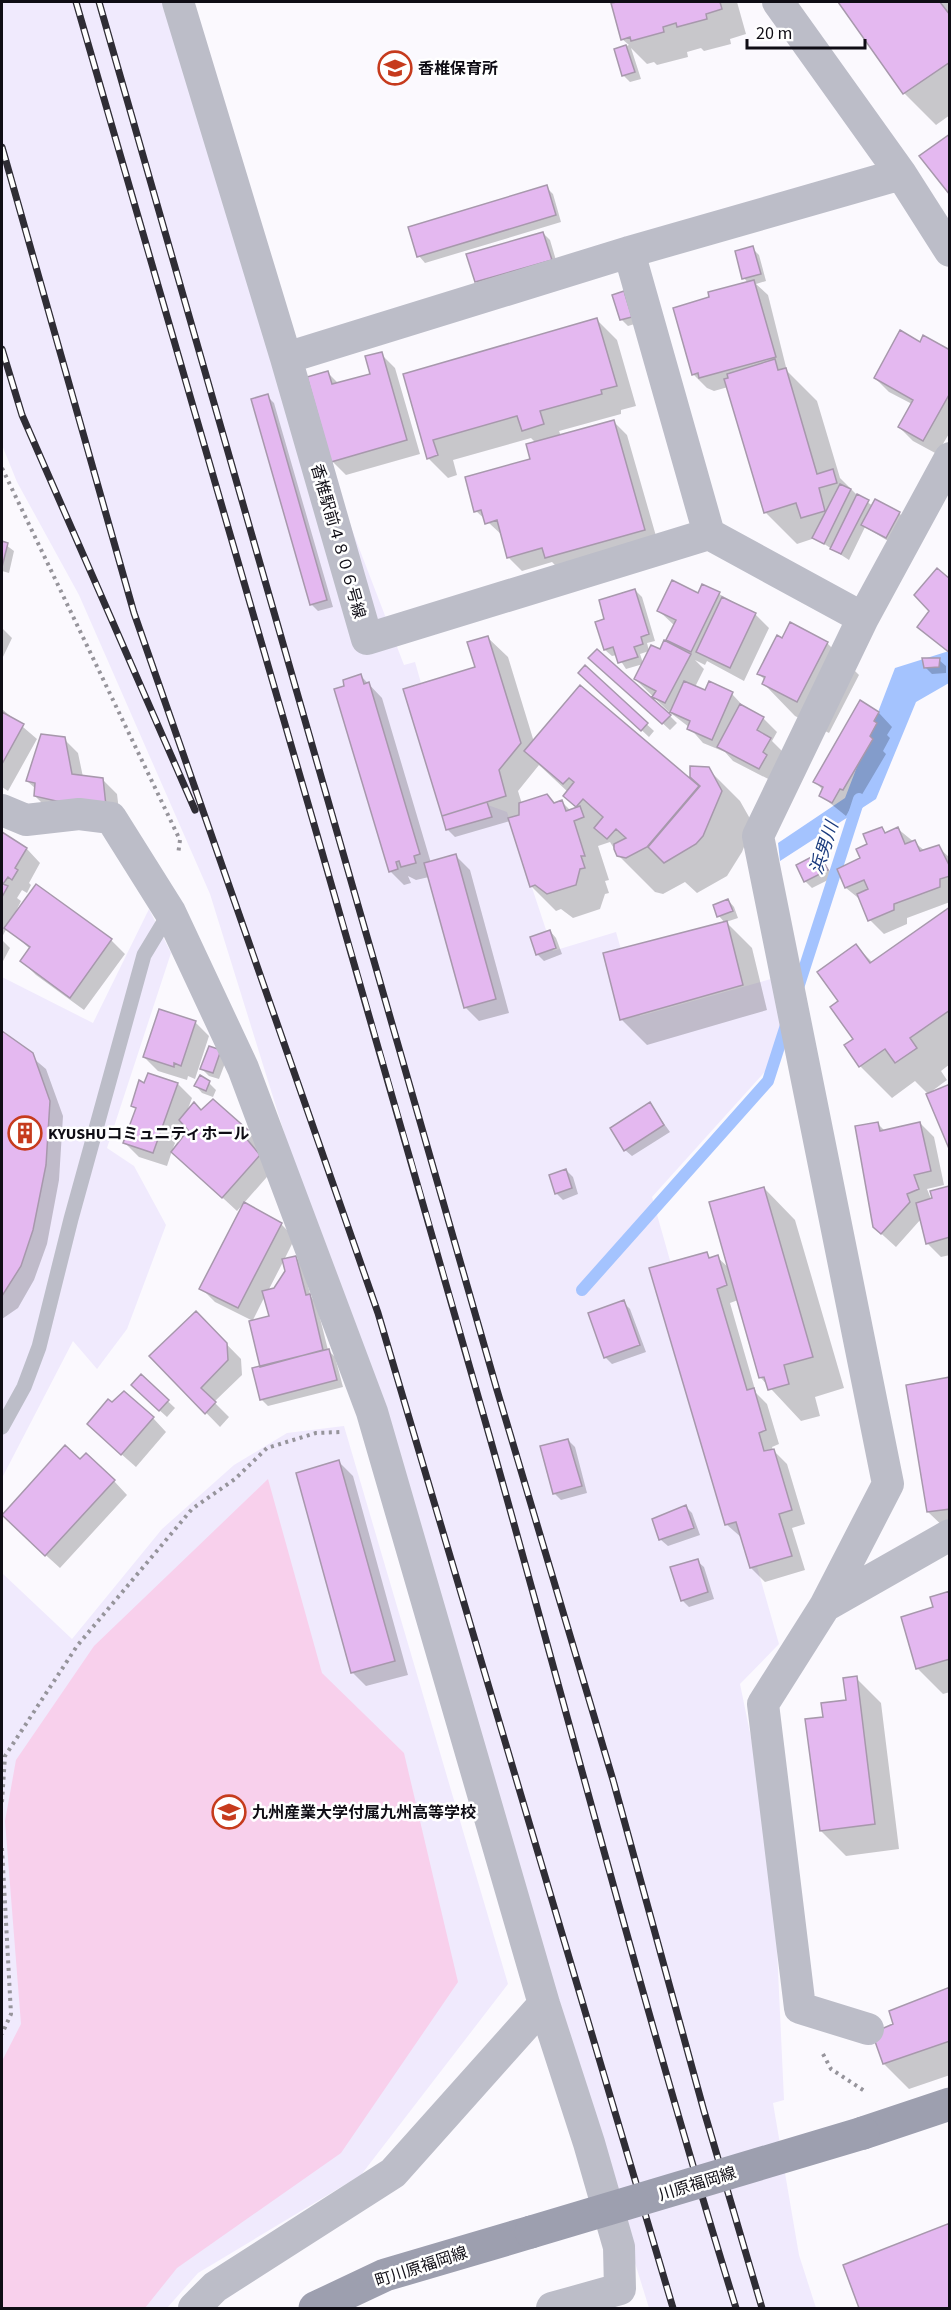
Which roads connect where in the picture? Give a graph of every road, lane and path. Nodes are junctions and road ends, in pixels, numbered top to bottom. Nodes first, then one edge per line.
1 (178, 2) edge
2 (778, 2) edge
3 (901, 174) junction
4 (950, 251) edge
5 (629, 252) junction
6 (286, 358) junction
7 (950, 458) edge
8 (2, 468) edge
9 (709, 534) junction
10 (863, 618) junction
11 (2, 810) edge
12 (180, 840) dead end
13 (170, 912) junction
14 (2, 1427) edge
15 (377, 1432) junction
16 (950, 1535) edge
17 (825, 1606) junction
18 (2, 1802) edge
19 (2, 1848) edge
20 (544, 2004) junction
21 (800, 2008) junction
22 (868, 2029) dead end
23 (2, 2034) edge
24 (950, 2104) edge
25 (906, 2119) junction
26 (531, 2232) joint
27 (194, 2308) edge
28 (315, 2308) edge
29 (552, 2308) edge

1 - 6 street, 香椎駅前４８０６号線
2 - 3 street
3 - 4 street
3 - 5 street
5 - 6 street
5 - 9 street
6 - 9 street, 香椎駅前４８０６号線
7 - 10 street
8 - 12 path
9 - 10 street
10 - 17 street
11 - 13 street
13 - 14 lane
13 - 15 street
15 - 18 path
15 - 20 street
16 - 17 street
17 - 21 street
19 - 23 path
20 - 27 street
20 - 29 street
21 - 22 street
21 - 25 path
24 - 25 main road
25 - 26 main road, 川原福岡線, bridge
26 - 28 main road, 町川原福岡線

